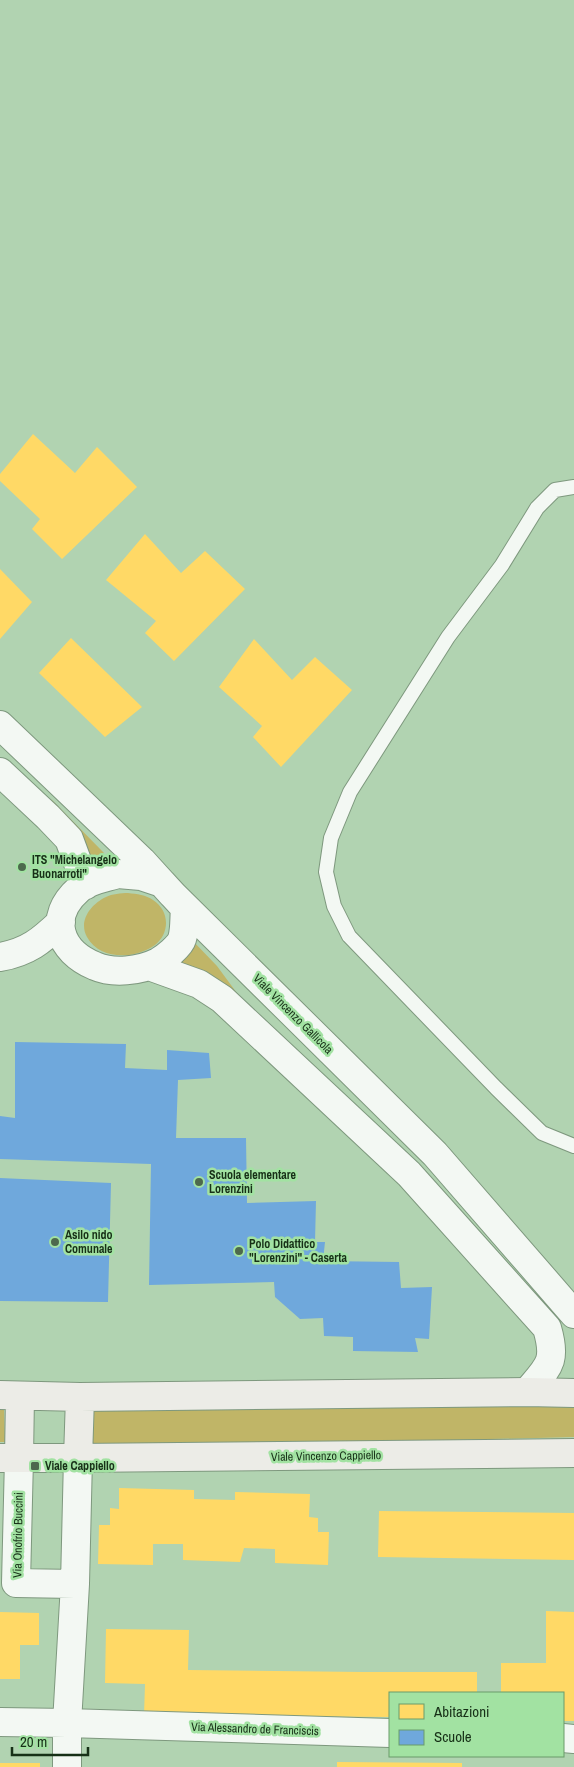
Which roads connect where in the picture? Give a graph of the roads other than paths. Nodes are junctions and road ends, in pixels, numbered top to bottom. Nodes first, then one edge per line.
1 (574, 487) edge
2 (0, 725) edge
3 (0, 772) edge
4 (86, 884) junction
5 (172, 894) junction
6 (61, 922) junction
7 (0, 957) edge
8 (149, 966) junction
9 (574, 1146) edge
10 (574, 1314) edge
11 (527, 1392) junction
12 (574, 1393) edge
13 (10, 1396) edge
14 (80, 1397) junction
15 (574, 1453) edge
16 (10, 1458) edge
17 (78, 1458) junction
18 (75, 1584) junction
19 (0, 1722) edge
20 (67, 1723) junction
21 (389, 1733) edge
22 (67, 1767) edge

1 - 9 lane
2 - 5 street, Viale Vincenzo Gallicola
3 - 4 street
4 - 5 street
4 - 6 street
5 - 8 street
5 - 10 street, Viale Vincenzo Gallicola
6 - 7 street
6 - 8 street
8 - 11 street
11 - 12 street
11 - 14 street
13 - 14 street
13 - 16 street
14 - 17 street
15 - 17 street, Viale Vincenzo Cappiello
16 - 17 street, Viale Vincenzo Cappiello
16 - 18 street, Via Onofrio Buccini
17 - 18 street
18 - 20 street
19 - 20 street, Via Alessandro de Franciscis
20 - 21 street, Via Alessandro de Franciscis
20 - 22 street

